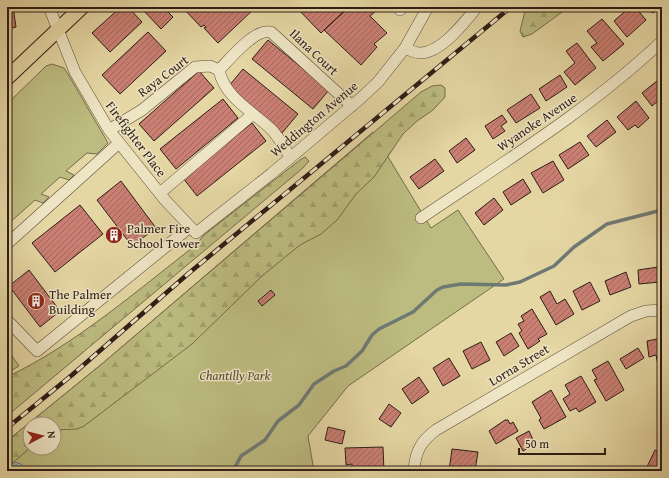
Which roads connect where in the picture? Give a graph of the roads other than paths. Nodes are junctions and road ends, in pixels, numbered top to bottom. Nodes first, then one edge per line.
1 (49, 7) edge
2 (82, 7) edge
3 (428, 7) edge
4 (477, 7) edge
5 (58, 31) junction
6 (662, 41) edge
7 (405, 48) junction
8 (219, 70) junction
9 (7, 78) edge
10 (352, 106) junction
11 (253, 114) junction
12 (109, 130) junction
13 (119, 143) junction
14 (290, 157) junction
15 (160, 193) junction
16 (421, 218) dead end
17 (193, 230) junction
18 (7, 244) edge
19 (662, 310) edge
20 (7, 320) edge
21 (414, 471) edge

1 - 5 street, Firefighter Place
2 - 5 main road
3 - 7 street, Weddington Avenue
4 - 7 street
5 - 9 main road
5 - 12 street, Firefighter Place
6 - 16 street, Wyanoke Avenue
7 - 10 street, Weddington Avenue
8 - 10 street, Ilana Court
8 - 11 street
8 - 12 street, Raya Court
10 - 14 street, Weddington Avenue
11 - 14 street
11 - 15 street
12 - 13 street, Firefighter Place
13 - 15 street, Firefighter Place
13 - 18 street
14 - 17 street, Weddington Avenue
15 - 17 street, Firefighter Place
17 - 20 street, Weddington Avenue
19 - 21 street, Lorna Street

